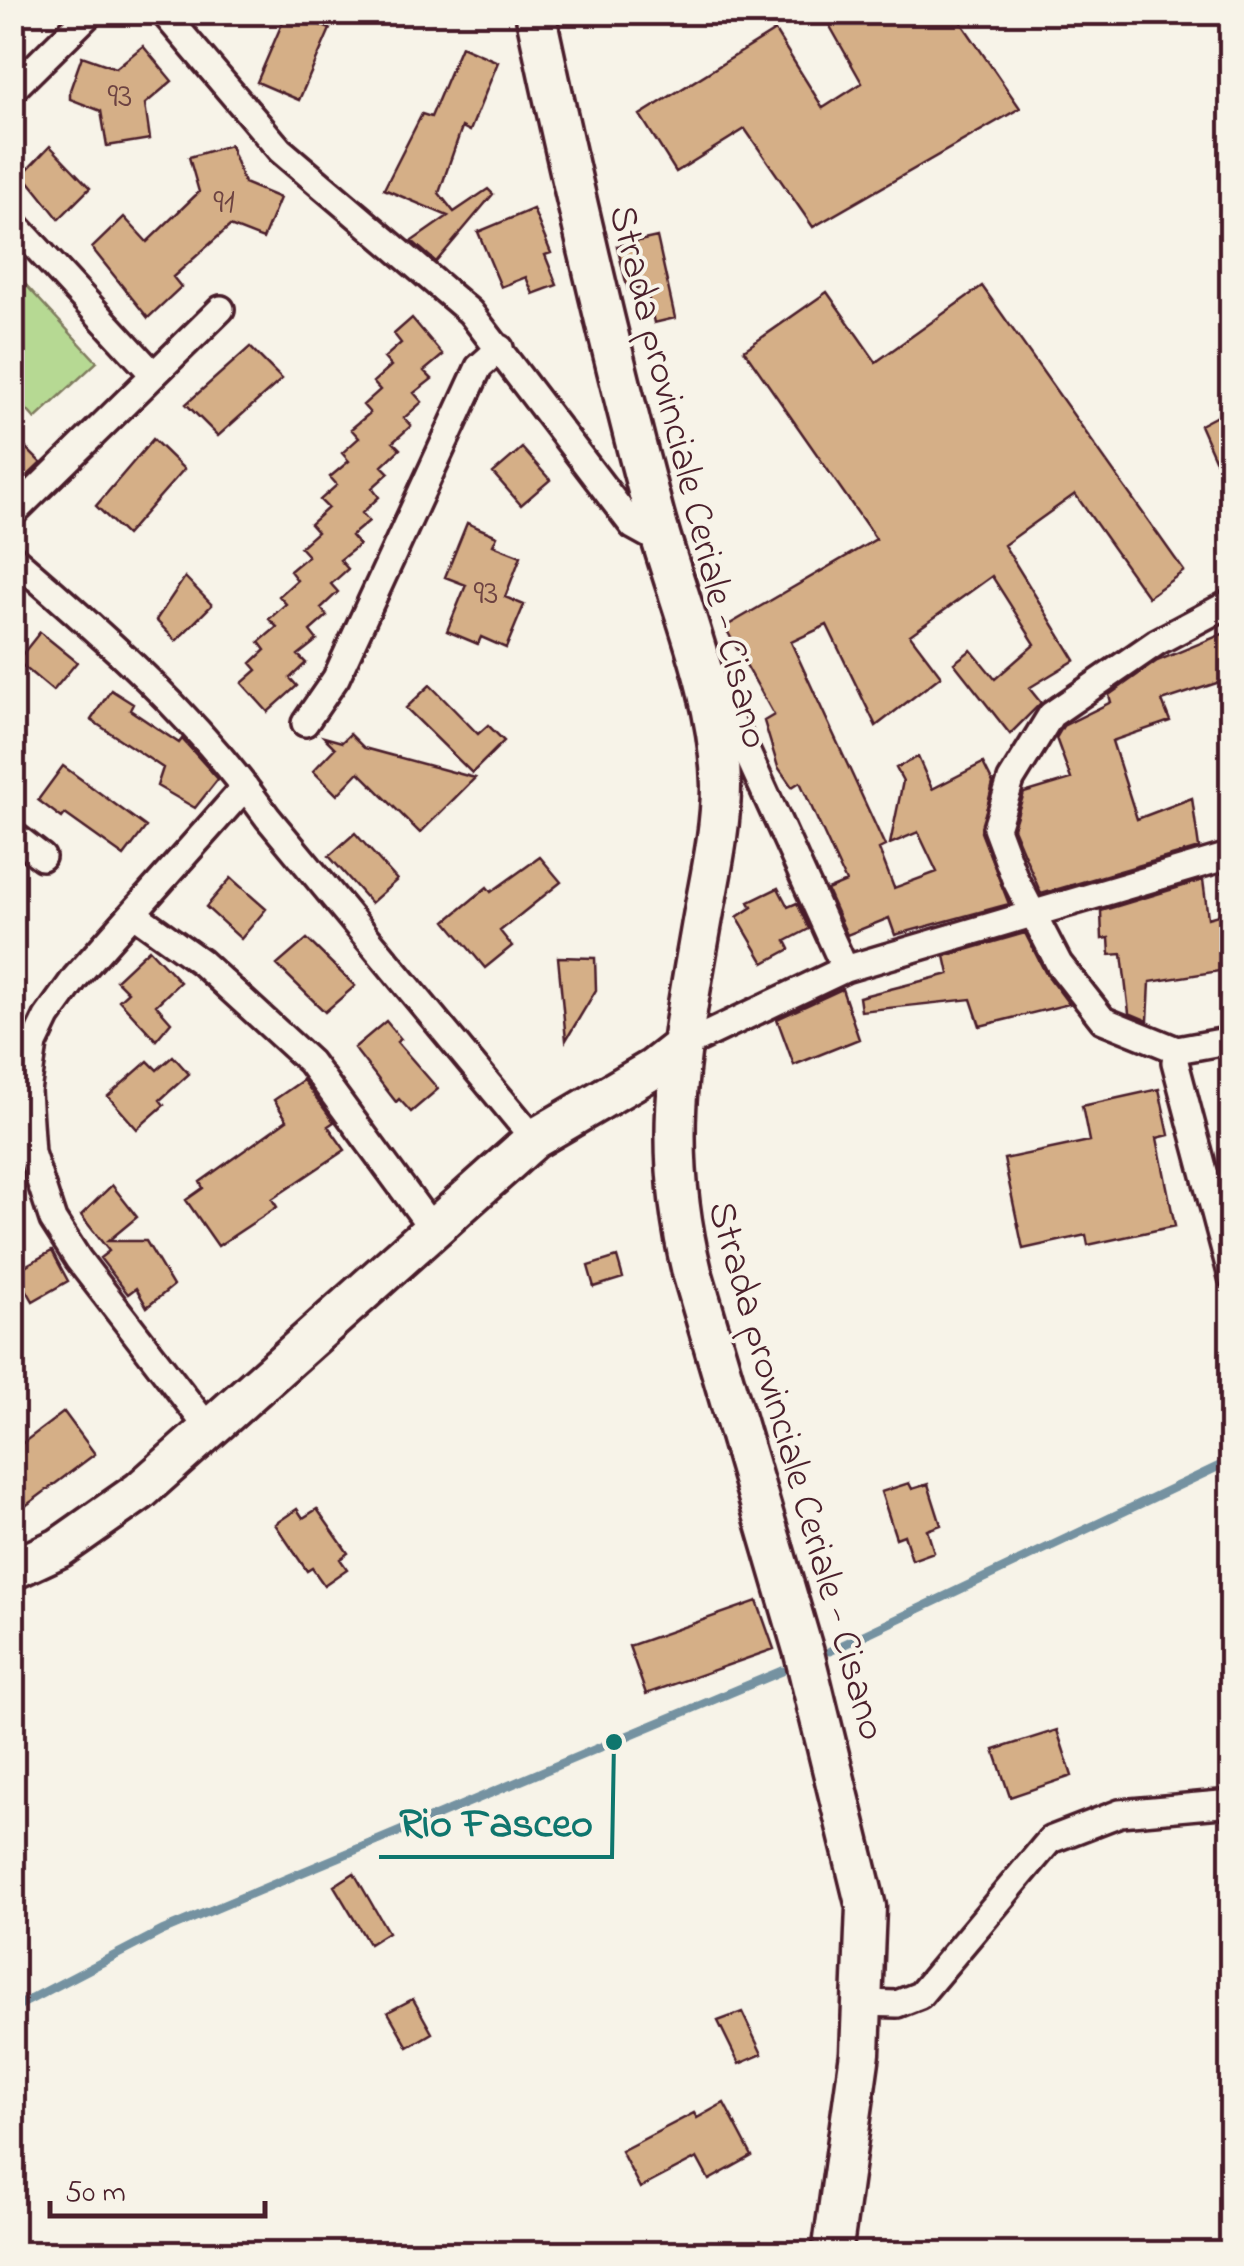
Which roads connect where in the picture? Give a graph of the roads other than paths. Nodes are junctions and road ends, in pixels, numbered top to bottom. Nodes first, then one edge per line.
1 (92, 12) edge
2 (163, 12) edge
3 (535, 12) edge
4 (12, 90) edge
5 (12, 221) edge
6 (221, 309) dead end
7 (500, 348) junction
8 (153, 374) junction
9 (12, 514) edge
10 (662, 542) junction
11 (12, 557) edge
12 (1232, 602) edge
13 (712, 709) junction
14 (304, 723) dead end
15 (246, 787) junction
16 (12, 834) edge
17 (1232, 855) edge
18 (42, 857) dead end
19 (1032, 912) junction
20 (134, 914) junction
21 (845, 969) junction
22 (1232, 1040) edge
23 (681, 1047) junction
24 (1177, 1050) junction
25 (534, 1139) junction
26 (431, 1227) junction
27 (1232, 1277) edge
28 (209, 1430) junction
29 (12, 1570) edge
30 (1232, 1803) edge
31 (864, 2003) junction
32 (832, 2254) edge

1 - 4 street
2 - 7 street
3 - 10 main road, Strada provinciale Ceriale - Cisano
5 - 8 street
6 - 8 street
7 - 10 street
7 - 14 street
8 - 9 street
10 - 13 main road, Strada provinciale Ceriale - Cisano
11 - 15 street
12 - 19 street
13 - 21 street
13 - 23 main road, Strada provinciale Ceriale - Cisano
15 - 20 street
15 - 25 street
16 - 18 street
17 - 19 street
19 - 21 street
19 - 24 street
20 - 26 street
20 - 28 street
21 - 23 street
22 - 24 street
23 - 25 main road
23 - 31 main road, Strada provinciale Ceriale - Cisano
24 - 27 street
25 - 26 main road
26 - 28 main road
28 - 29 main road
30 - 31 street
31 - 32 main road, Strada provinciale Ceriale - Cisano

